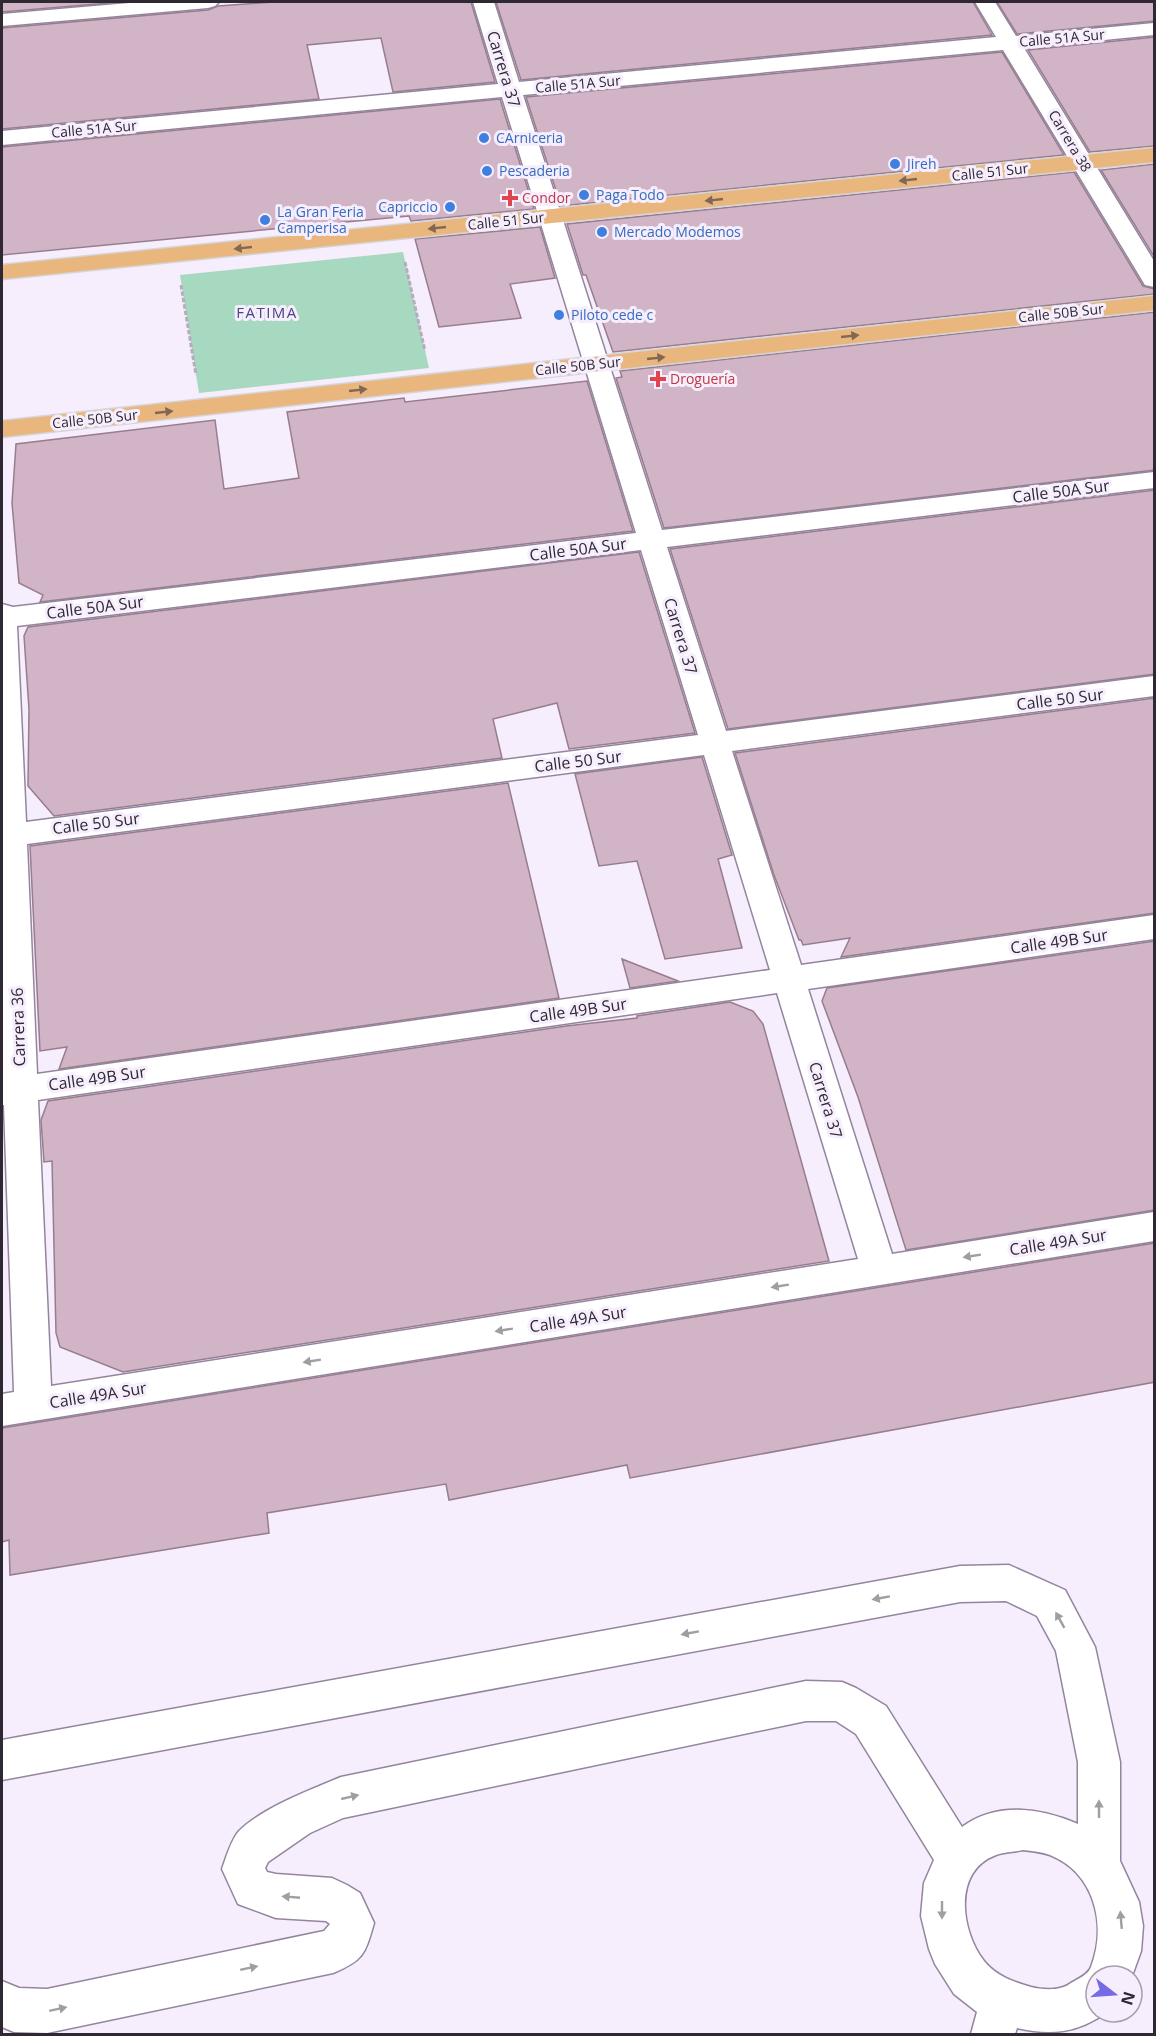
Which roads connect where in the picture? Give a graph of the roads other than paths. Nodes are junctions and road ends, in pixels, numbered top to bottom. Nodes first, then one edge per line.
1 (208, 2) edge
2 (483, 2) edge
3 (985, 2) edge
4 (2, 20) edge
5 (1155, 29) edge
6 (1010, 43) junction
7 (510, 90) junction
8 (2, 138) edge
9 (1155, 155) edge
10 (1083, 162) junction
11 (550, 216) junction
12 (2, 272) edge
13 (1155, 280) edge
14 (1155, 303) edge
15 (596, 364) junction
16 (2, 429) edge
17 (1155, 480) edge
18 (651, 541) junction
19 (2, 613) edge
20 (2, 618) edge
21 (1155, 686) edge
22 (715, 743) junction
23 (6, 835) edge
24 (1155, 927) edge
25 (789, 980) junction
26 (11, 1090) edge
27 (1155, 1227) edge
28 (880, 1270) junction
29 (17, 1408) edge
30 (2, 1760) edge
31 (958, 1859) junction
32 (1099, 1867) junction
33 (1116, 1964) edge
34 (1084, 2000) edge
35 (2, 2003) edge
36 (998, 2019) edge

1 - 4 street
2 - 7 street, Carrera 37
3 - 6 street, Carrera 38
5 - 6 street, Calle 51A Sur
6 - 7 street, Calle 51A Sur
6 - 10 street, Carrera 38
7 - 8 street, Calle 51A Sur
7 - 11 street, Carrera 37
9 - 10 main road, Calle 51 Sur
10 -> 11 main road, Calle 51 Sur
10 - 13 street, Carrera 38
11 -> 12 main road, Calle 51 Sur
11 - 15 street, Carrera 37
15 -> 14 main road, Calle 50B Sur
16 -> 15 main road, Calle 50B Sur
15 - 18 street, Carrera 37
17 - 18 street, Calle 50A Sur
18 - 20 street, Calle 50A Sur
18 - 22 street, Carrera 37
19 - 20 street, Carrera 36
20 - 23 street, Carrera 36
21 - 22 street, Calle 50 Sur
22 - 23 street, Calle 50 Sur
22 - 25 street, Carrera 37
23 - 26 street, Carrera 36
24 - 25 street, Calle 49B Sur
25 - 26 street, Calle 49B Sur
25 - 28 street, Carrera 37
26 - 29 street, Carrera 36
27 -> 28 street, Calle 49A Sur
28 -> 29 street, Calle 49A Sur
32 -> 30 street
31 - 32 street
35 -> 31 street
31 -> 36 street
33 -> 32 street
34 - 36 street

